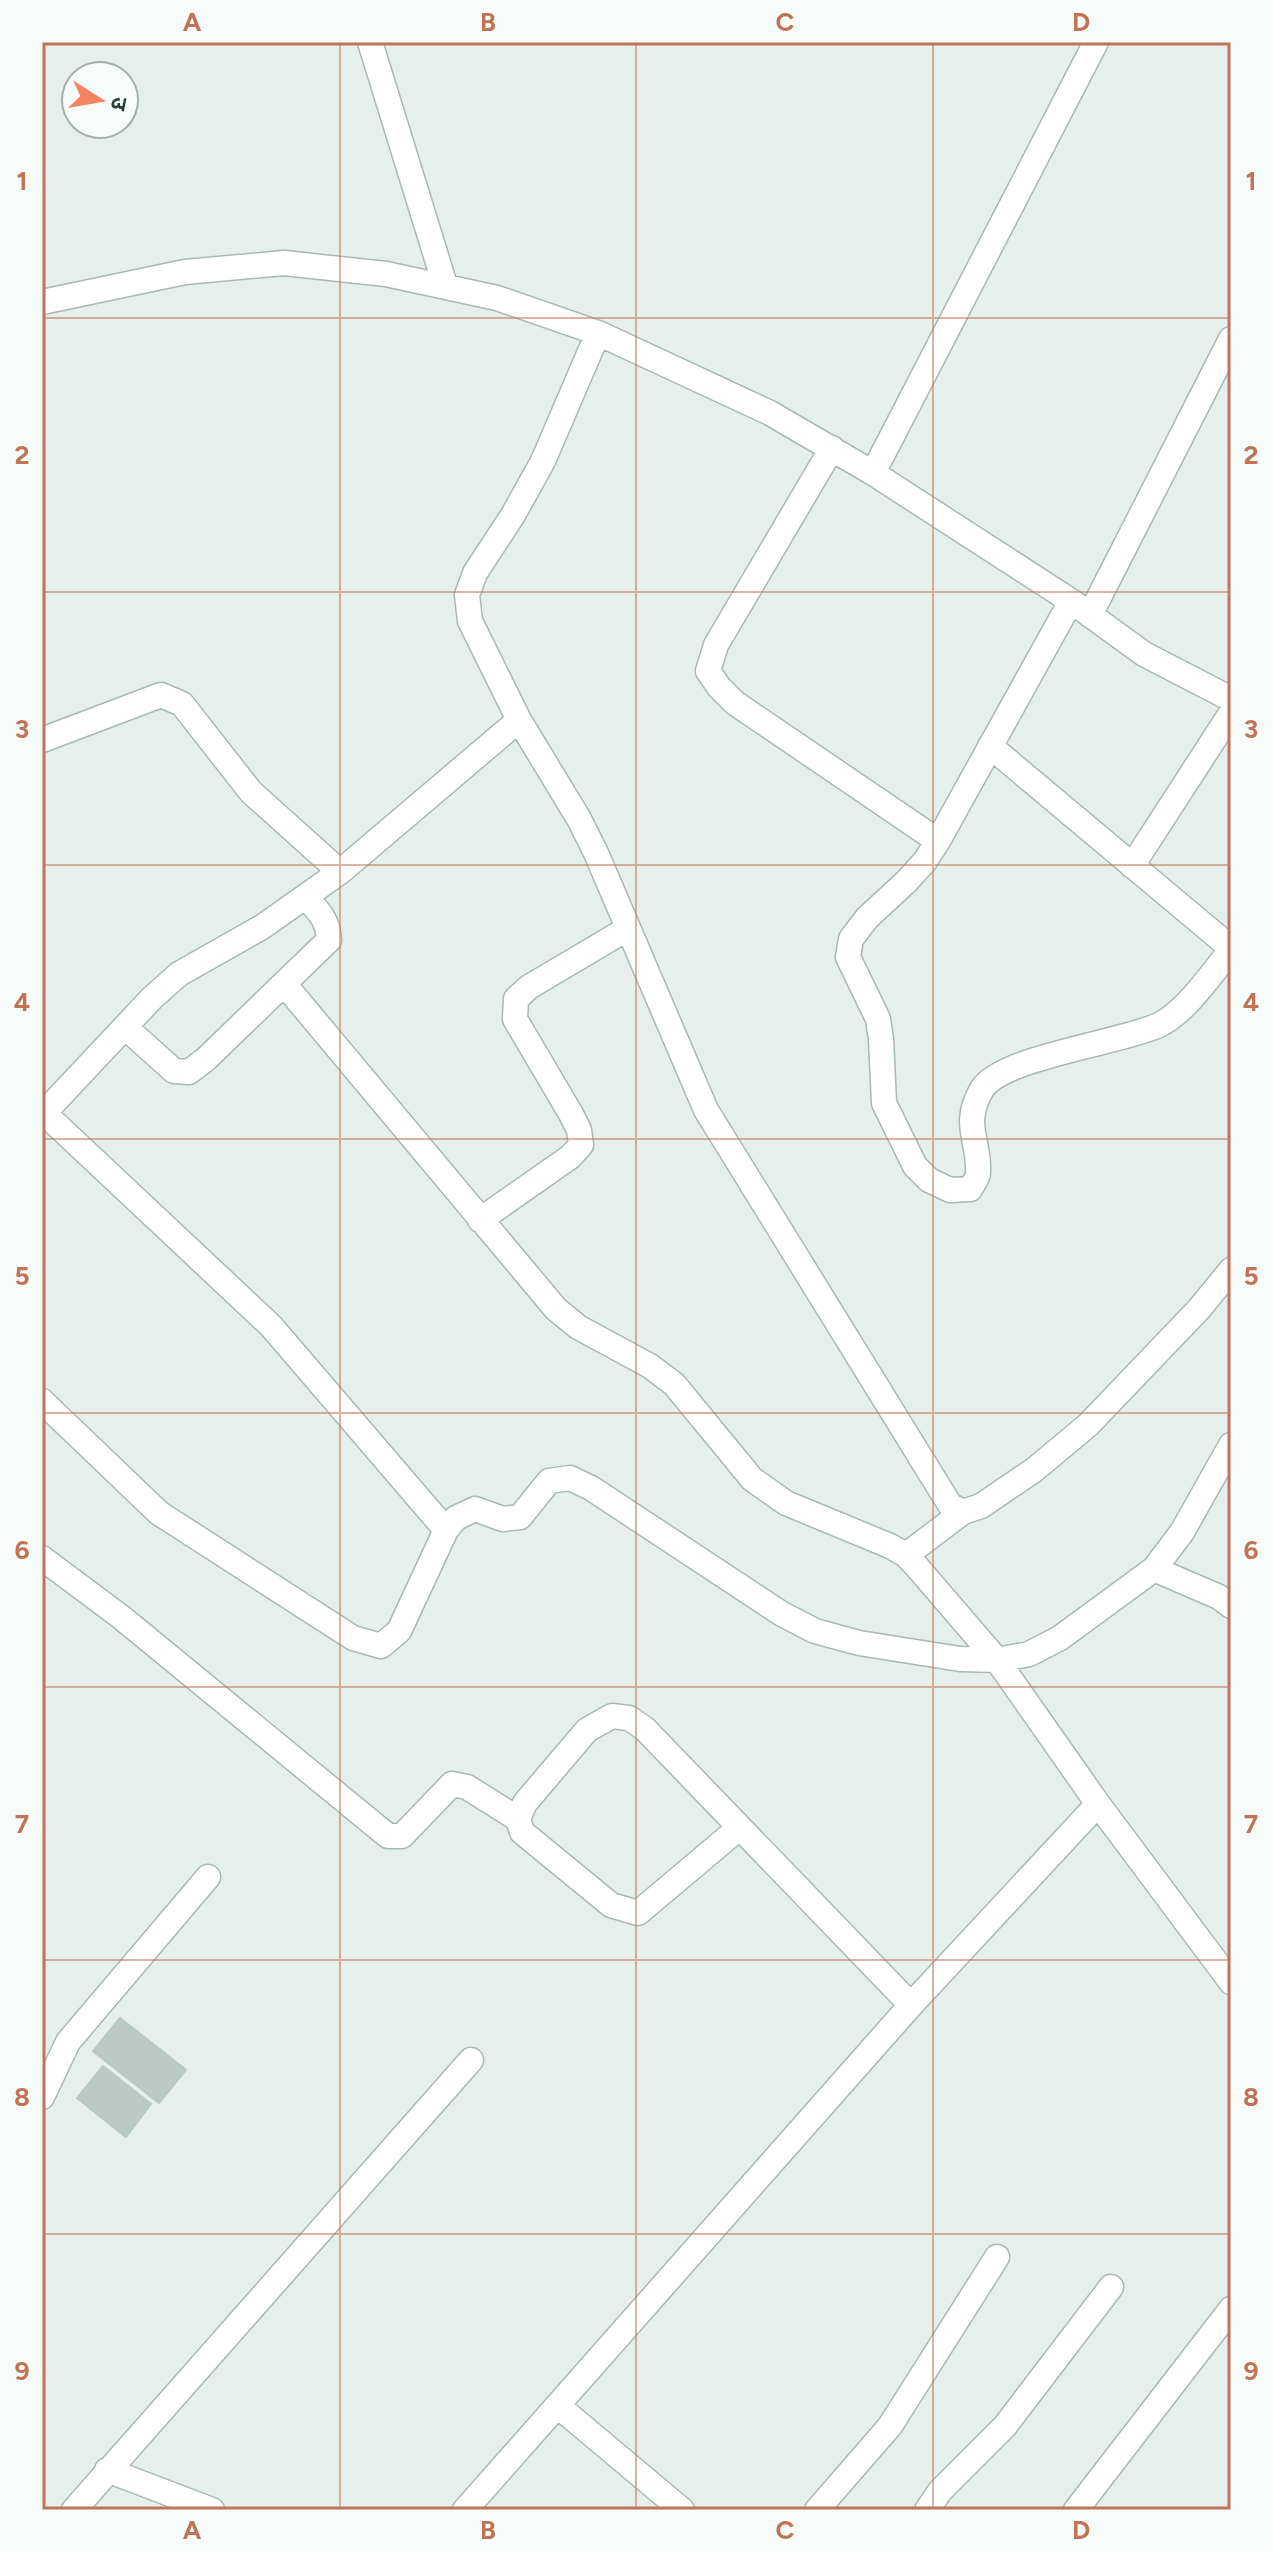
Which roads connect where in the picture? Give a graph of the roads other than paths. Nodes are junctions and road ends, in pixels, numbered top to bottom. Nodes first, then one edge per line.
1 (370, 42) edge
2 (1096, 42) edge
3 (445, 285) junction
4 (42, 302) edge
5 (598, 333) junction
6 (1231, 339) edge
7 (832, 448) junction
8 (873, 473) junction
9 (1081, 608) junction
10 (1231, 699) edge
11 (1231, 713) edge
12 (519, 720) junction
13 (42, 740) edge
14 (990, 746) junction
15 (938, 841) junction
16 (1132, 866) junction
17 (340, 872) junction
18 (305, 897) junction
19 (627, 929) junction
20 (1231, 949) edge
21 (285, 985) junction
22 (125, 1027) junction
23 (43, 1112) edge
24 (480, 1220) junction
25 (1231, 1270) edge
26 (42, 1401) edge
27 (1231, 1445) edge
28 (963, 1512) junction
29 (446, 1530) junction
30 (906, 1555) junction
31 (42, 1558) edge
32 (1154, 1569) junction
33 (1231, 1606) edge
34 (997, 1660) junction
35 (1098, 1804) junction
36 (518, 1819) junction
37 (739, 1828) junction
38 (208, 1877) dead end
39 (1231, 1982) edge
40 (911, 2005) junction
41 (471, 2060) dead end
42 (45, 2081) edge
43 (997, 2257) dead end
44 (1111, 2287) dead end
45 (1231, 2309) edge
46 (558, 2406) junction
47 (107, 2470) junction
48 (74, 2510) edge
49 (212, 2510) edge
50 (465, 2510) edge
51 (682, 2510) edge
52 (817, 2510) edge
53 (927, 2510) edge
54 (1076, 2510) edge

1 - 3 street
2 - 8 street
3 - 4 street
3 - 5 street
5 - 7 street
5 - 12 street
6 - 9 street
7 - 8 street
7 - 15 street
8 - 9 street
9 - 10 street
9 - 14 street
11 - 16 street
12 - 17 street
12 - 19 street
13 - 17 street
14 - 15 street
14 - 16 street
15 - 20 street
16 - 20 street
17 - 18 street
18 - 21 street
18 - 22 street
19 - 24 street
19 - 28 street
21 - 22 street
21 - 24 street
22 - 23 street
23 - 29 street
24 - 30 street
25 - 28 street
26 - 29 street
27 - 32 street
28 - 30 street
29 - 34 street
30 - 34 street
31 - 36 street
32 - 33 street
32 - 34 street
34 - 35 street
35 - 39 street
35 - 40 street
36 - 37 street
36 - 37 street
37 - 40 street
38 - 42 street
40 - 46 street
41 - 47 street
43 - 52 street
44 - 53 street
45 - 54 street
46 - 50 street
46 - 51 street
47 - 48 street
47 - 49 street

